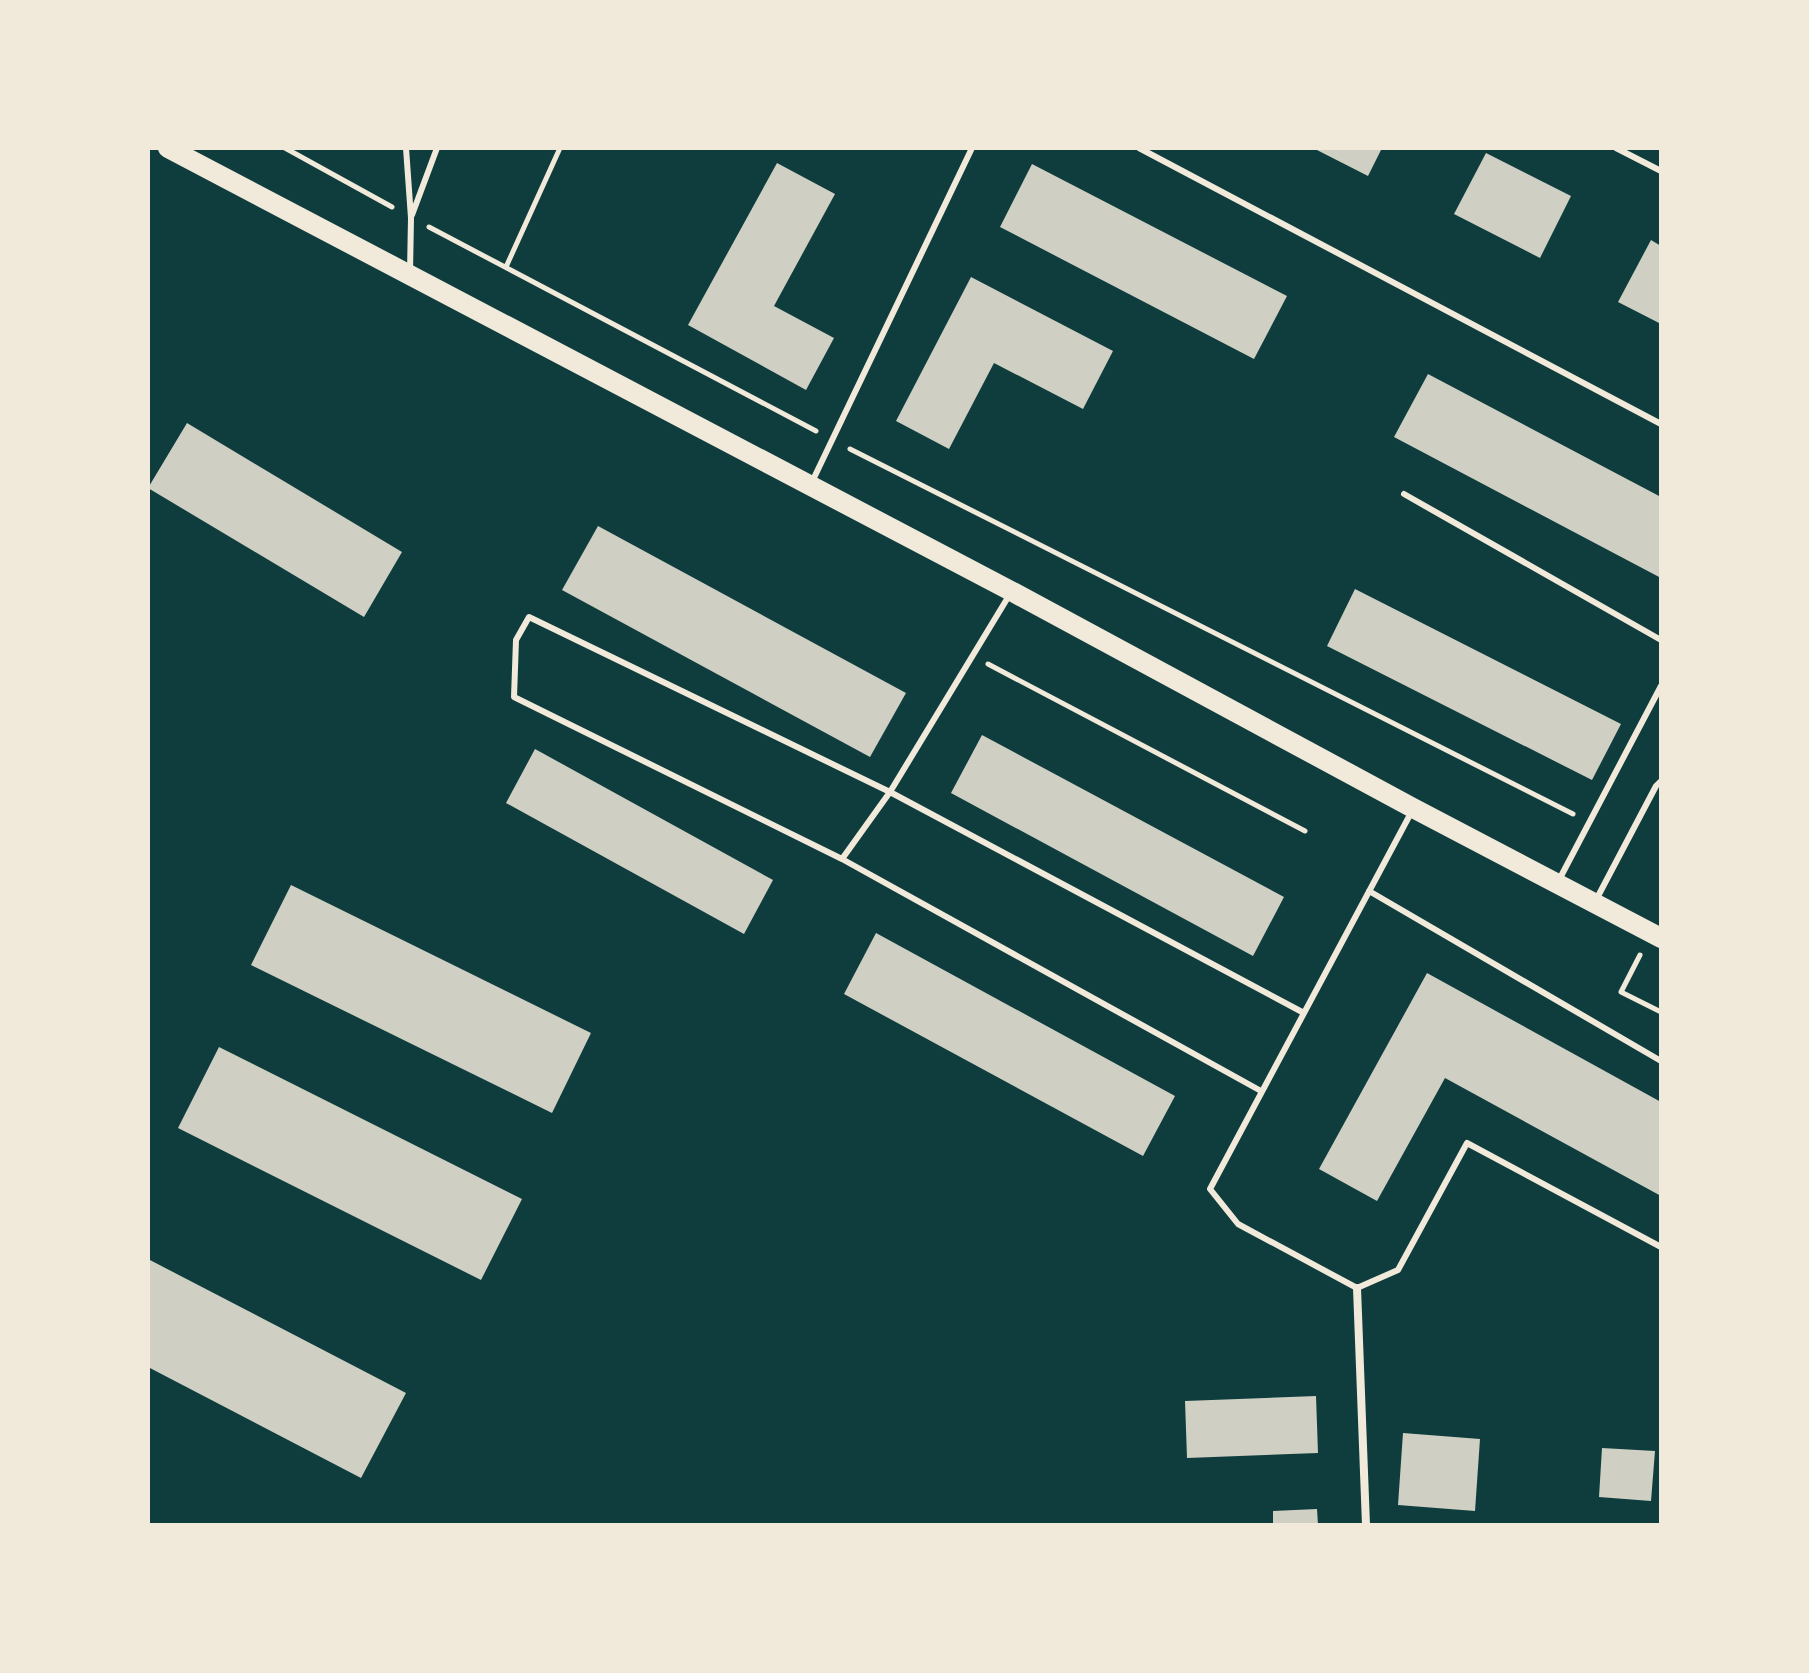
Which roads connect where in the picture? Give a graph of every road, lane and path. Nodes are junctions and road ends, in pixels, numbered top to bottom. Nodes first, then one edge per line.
1 (168, 148) edge
2 (285, 148) edge
3 (406, 148) edge
4 (437, 148) edge
5 (560, 148) edge
6 (972, 148) edge
7 (1139, 148) edge
8 (1616, 148) edge
9 (1661, 171) edge
10 (411, 218) junction
11 (506, 267) junction
12 (410, 275) junction
13 (1661, 424) edge
14 (832, 440) junction
15 (810, 485) junction
16 (1404, 494) dead end
17 (1011, 591) junction
18 (1661, 640) edge
19 (973, 656) junction
20 (1661, 686) edge
21 (1661, 781) edge
22 (890, 792) junction
23 (1413, 808) junction
24 (1590, 821) junction
25 (1305, 831) dead end
26 (842, 859) junction
27 (1558, 883) junction
28 (1369, 891) junction
29 (1595, 903) junction
30 (1656, 936) edge
31 (1661, 1012) edge
32 (1304, 1013) junction
33 (1661, 1061) edge
34 (1261, 1091) junction
35 (1661, 1247) edge
36 (1357, 1288) junction
37 (1366, 1525) edge

1 - 12 main road
2 - 10 path
3 - 10 lane
4 - 10 lane
5 - 11 path
6 - 14 lane
7 - 13 lane
8 - 9 lane
10 - 11 path
10 - 12 lane
11 - 14 path
12 - 15 main road
14 - 15 lane
14 - 24 path
15 - 17 main road
16 - 18 lane
17 - 19 lane
17 - 23 main road
19 - 22 lane
19 - 25 path
20 - 24 lane
21 - 29 lane
22 - 26 lane
22 - 26 lane
22 - 32 lane
23 - 27 main road
23 - 28 lane
24 - 27 lane
26 - 34 lane
27 - 29 main road
28 - 32 lane
28 - 33 lane
29 - 30 main road
30 - 31 path
32 - 34 lane
34 - 36 lane
35 - 36 lane
36 - 37 street

